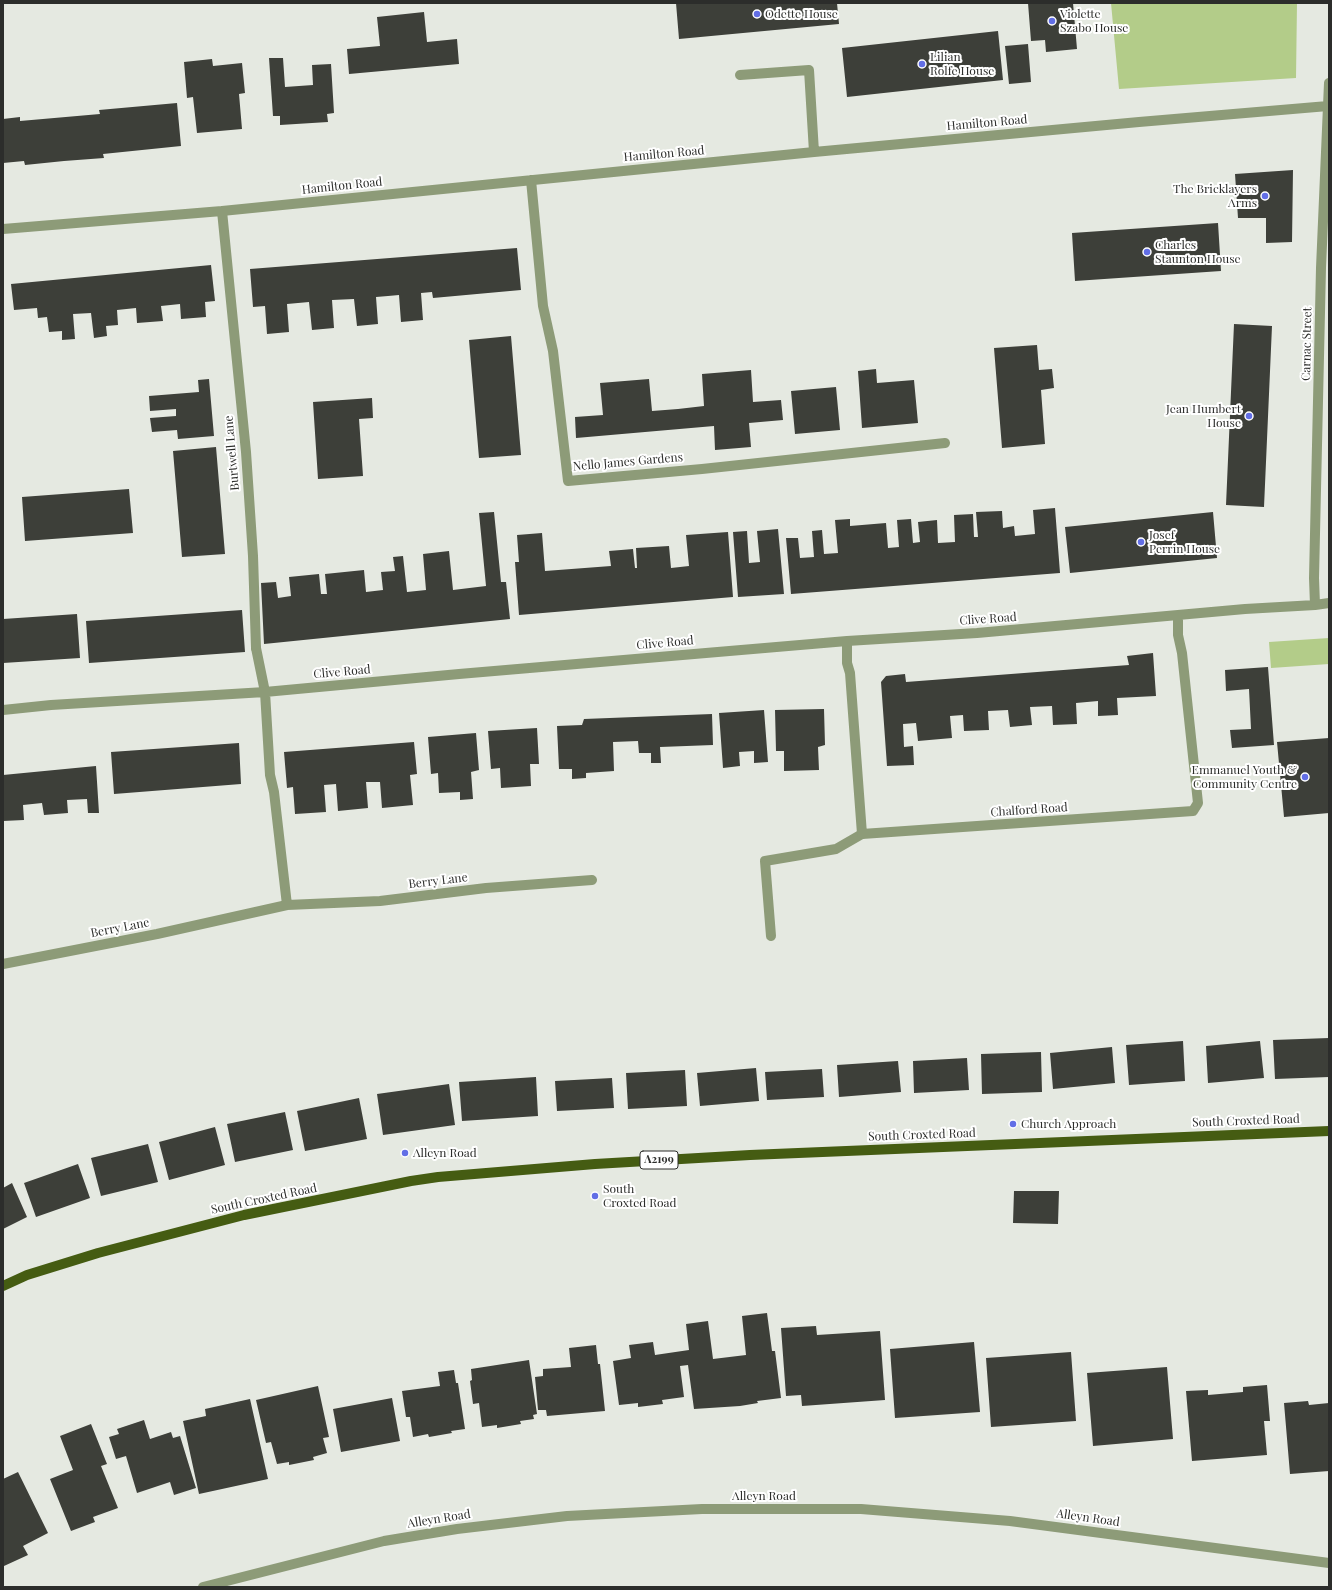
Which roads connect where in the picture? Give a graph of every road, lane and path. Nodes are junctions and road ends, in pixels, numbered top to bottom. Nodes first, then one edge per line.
1 (740, 75) dead end
2 (1329, 83) edge
3 (1328, 106) edge
4 (814, 152) junction
5 (531, 180) junction
6 (222, 211) junction
7 (3, 229) edge
8 (945, 443) dead end
9 (1329, 603) edge
10 (1315, 605) junction
11 (1178, 616) junction
12 (847, 641) junction
13 (265, 692) junction
14 (3, 710) edge
15 (862, 834) junction
16 (592, 880) dead end
17 (288, 905) junction
18 (771, 936) dead end
19 (3, 964) edge
20 (1329, 1131) edge
21 (3, 1286) edge
22 (1329, 1563) edge
23 (203, 1587) edge

1 - 4 street
2 - 3 street, Carnac Street
3 - 4 street, Hamilton Road
3 - 10 street, Carnac Street
4 - 5 street, Hamilton Road
5 - 6 street, Hamilton Road
5 - 8 street, Nello James Gardens
6 - 7 street, Hamilton Road
6 - 13 street, Burtwell Lane
9 - 10 street, Clive Road
10 - 11 street, Clive Road
11 - 12 street, Clive Road
11 - 15 street, Chalford Road
12 - 13 street, Clive Road
12 - 15 street
13 - 14 street, Clive Road
13 - 17 street
15 - 18 street
16 - 17 street, Berry Lane
17 - 19 street, Berry Lane
20 - 21 main road, South Croxted Road / A2199
22 - 23 street, Alleyn Road

